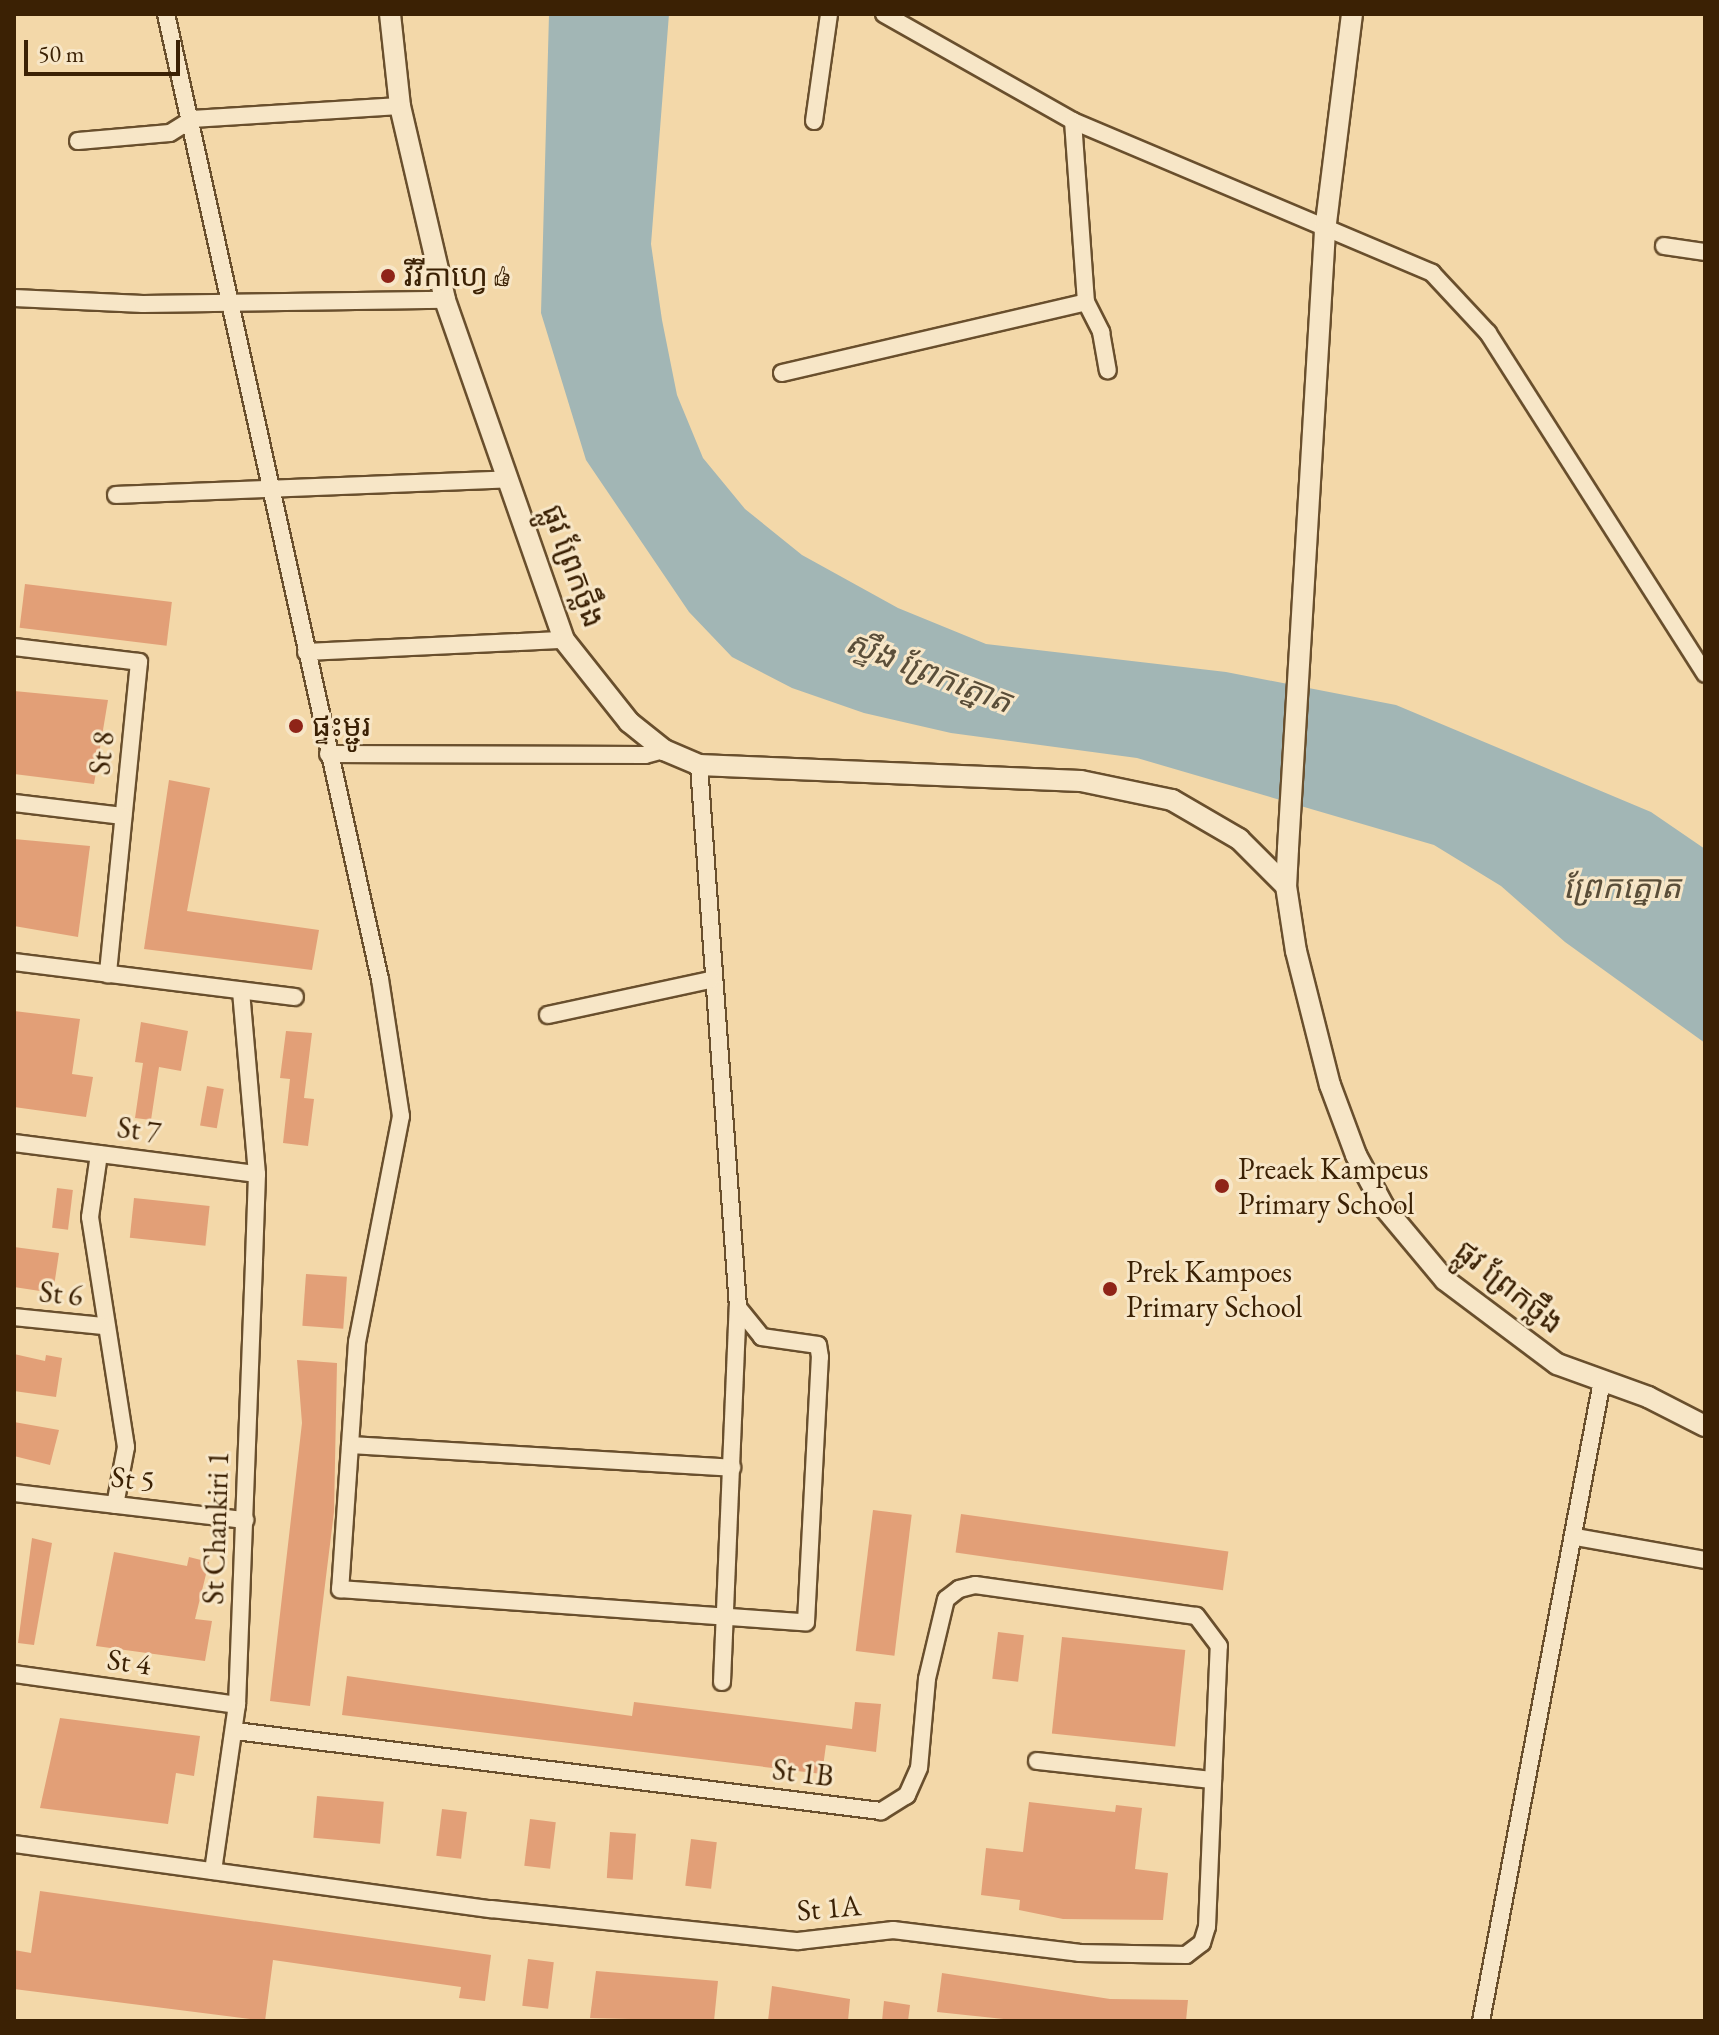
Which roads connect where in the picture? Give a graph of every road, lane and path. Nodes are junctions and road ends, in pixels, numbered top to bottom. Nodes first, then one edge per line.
1 (166, 14) edge
2 (390, 14) edge
3 (829, 14) edge
4 (884, 14) edge
5 (1352, 14) edge
6 (400, 106) junction
7 (192, 119) junction
8 (814, 121) dead end
9 (1073, 121) junction
10 (78, 141) dead end
11 (1325, 231) junction
12 (1664, 246) dead end
13 (1705, 252) edge
14 (14, 298) edge
15 (445, 300) junction
16 (227, 301) junction
17 (1086, 302) junction
18 (1108, 370) dead end
19 (782, 373) dead end
20 (509, 479) junction
21 (270, 491) junction
22 (116, 495) dead end
23 (564, 640) junction
24 (14, 647) edge
25 (306, 652) junction
26 (1705, 674) edge
27 (664, 750) junction
28 (328, 754) junction
29 (699, 765) junction
30 (14, 803) edge
31 (123, 816) junction
32 (1286, 886) junction
33 (14, 962) edge
34 (108, 974) junction
35 (710, 980) junction
36 (241, 991) junction
37 (295, 997) dead end
38 (548, 1015) dead end
39 (14, 1143) edge
40 (99, 1154) junction
41 (257, 1174) junction
42 (738, 1307) junction
43 (14, 1317) edge
44 (103, 1326) junction
45 (1602, 1381) junction
46 (1705, 1426) edge
47 (350, 1445) junction
48 (732, 1468) junction
49 (14, 1493) edge
50 (115, 1505) junction
51 (245, 1520) junction
52 (1576, 1537) junction
53 (1705, 1560) edge
54 (723, 1616) junction
55 (1196, 1616) joint
56 (14, 1674) edge
57 (722, 1682) dead end
58 (237, 1705) junction
59 (235, 1731) junction
60 (1037, 1761) dead end
61 (1213, 1780) junction
62 (15, 1845) edge
63 (213, 1871) junction
64 (1481, 2021) edge

1 - 7 street
2 - 6 street, ផ្លូវ ព្រែកថ្លឹង
3 - 8 street
4 - 9 street
5 - 11 street, ផ្លូវ ព្រែកថ្លឹង
6 - 7 street
6 - 15 street, ផ្លូវ ព្រែកថ្លឹង
7 - 10 street
7 - 16 street
9 - 11 street
9 - 17 street
11 - 26 street
11 - 32 street, ផ្លូវ ព្រែកថ្លឹង
12 - 13 street
14 - 16 street
15 - 16 street
15 - 20 street, ផ្លូវ ព្រែកថ្លឹង
16 - 21 street
17 - 18 street
17 - 19 street
20 - 21 street
20 - 23 street, ផ្លូវ ព្រែកថ្លឹង
21 - 22 street
21 - 25 street
23 - 25 street
23 - 27 street, ផ្លូវ ព្រែកថ្លឹង
24 - 31 street, St 8
25 - 28 street
27 - 28 street
27 - 29 street, ផ្លូវ ព្រែកថ្លឹង
28 - 47 street
29 - 32 street, ផ្លូវ ព្រែកថ្លឹង
29 - 35 street
30 - 31 street
31 - 34 street, St 8
32 - 45 street, ផ្លូវ ព្រែកថ្លឹង
33 - 34 street
34 - 36 street
35 - 38 street
35 - 42 street
36 - 37 street
36 - 41 street, St Chankiri 1
39 - 40 street, St 7
40 - 41 street, St 7
40 - 44 street
41 - 51 street, St Chankiri 1
42 - 48 street
42 - 54 street
43 - 44 street, St 6
44 - 50 street
45 - 46 street, ផ្លូវ ព្រែកថ្លឹង
45 - 52 street
47 - 48 street
47 - 54 street
48 - 54 street
49 - 50 street, St 5
50 - 51 street, St 5
51 - 58 street, St Chankiri 1
52 - 53 street
52 - 64 street
54 - 57 street
55 - 59 street, St 1B
55 - 61 street, St 1A
56 - 58 street, St 4
58 - 59 street, St Chankiri 1
59 - 63 street, St Chankiri 1
60 - 61 street
61 - 63 street, St 1A
62 - 63 street

